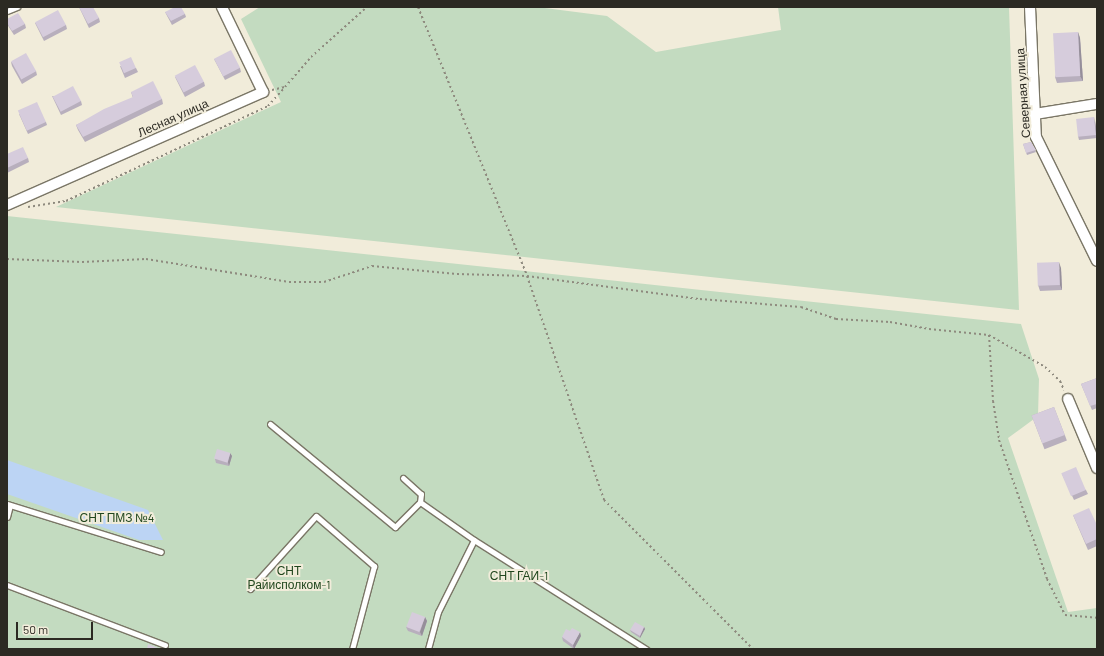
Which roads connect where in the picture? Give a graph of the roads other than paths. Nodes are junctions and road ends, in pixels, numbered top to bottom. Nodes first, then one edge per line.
1 (17, 7) edge
2 (222, 7) edge
3 (1030, 7) edge
4 (7, 11) edge
5 (1097, 104) edge
6 (1035, 114) junction
7 (7, 205) edge
8 (1097, 261) edge
9 (1068, 399) road end
10 (270, 424) dead end
11 (1097, 468) edge
12 (403, 478) dead end
13 (420, 502) junction
14 (8, 505) edge
15 (7, 517) edge
16 (474, 540) junction
17 (161, 552) dead end
18 (7, 585) edge
19 (250, 589) dead end
20 (165, 646) dead end
21 (352, 649) edge
22 (428, 649) edge
23 (646, 649) edge

1 - 4 lane
2 - 7 street, Лесная улица
3 - 6 street, Северная улица
5 - 6 street
6 - 8 street, Северная улица
9 - 11 street
10 - 13 lane
12 - 13 lane
13 - 16 lane
14 - 15 lane
14 - 17 lane
16 - 22 lane
16 - 23 lane
18 - 20 lane
19 - 21 lane

